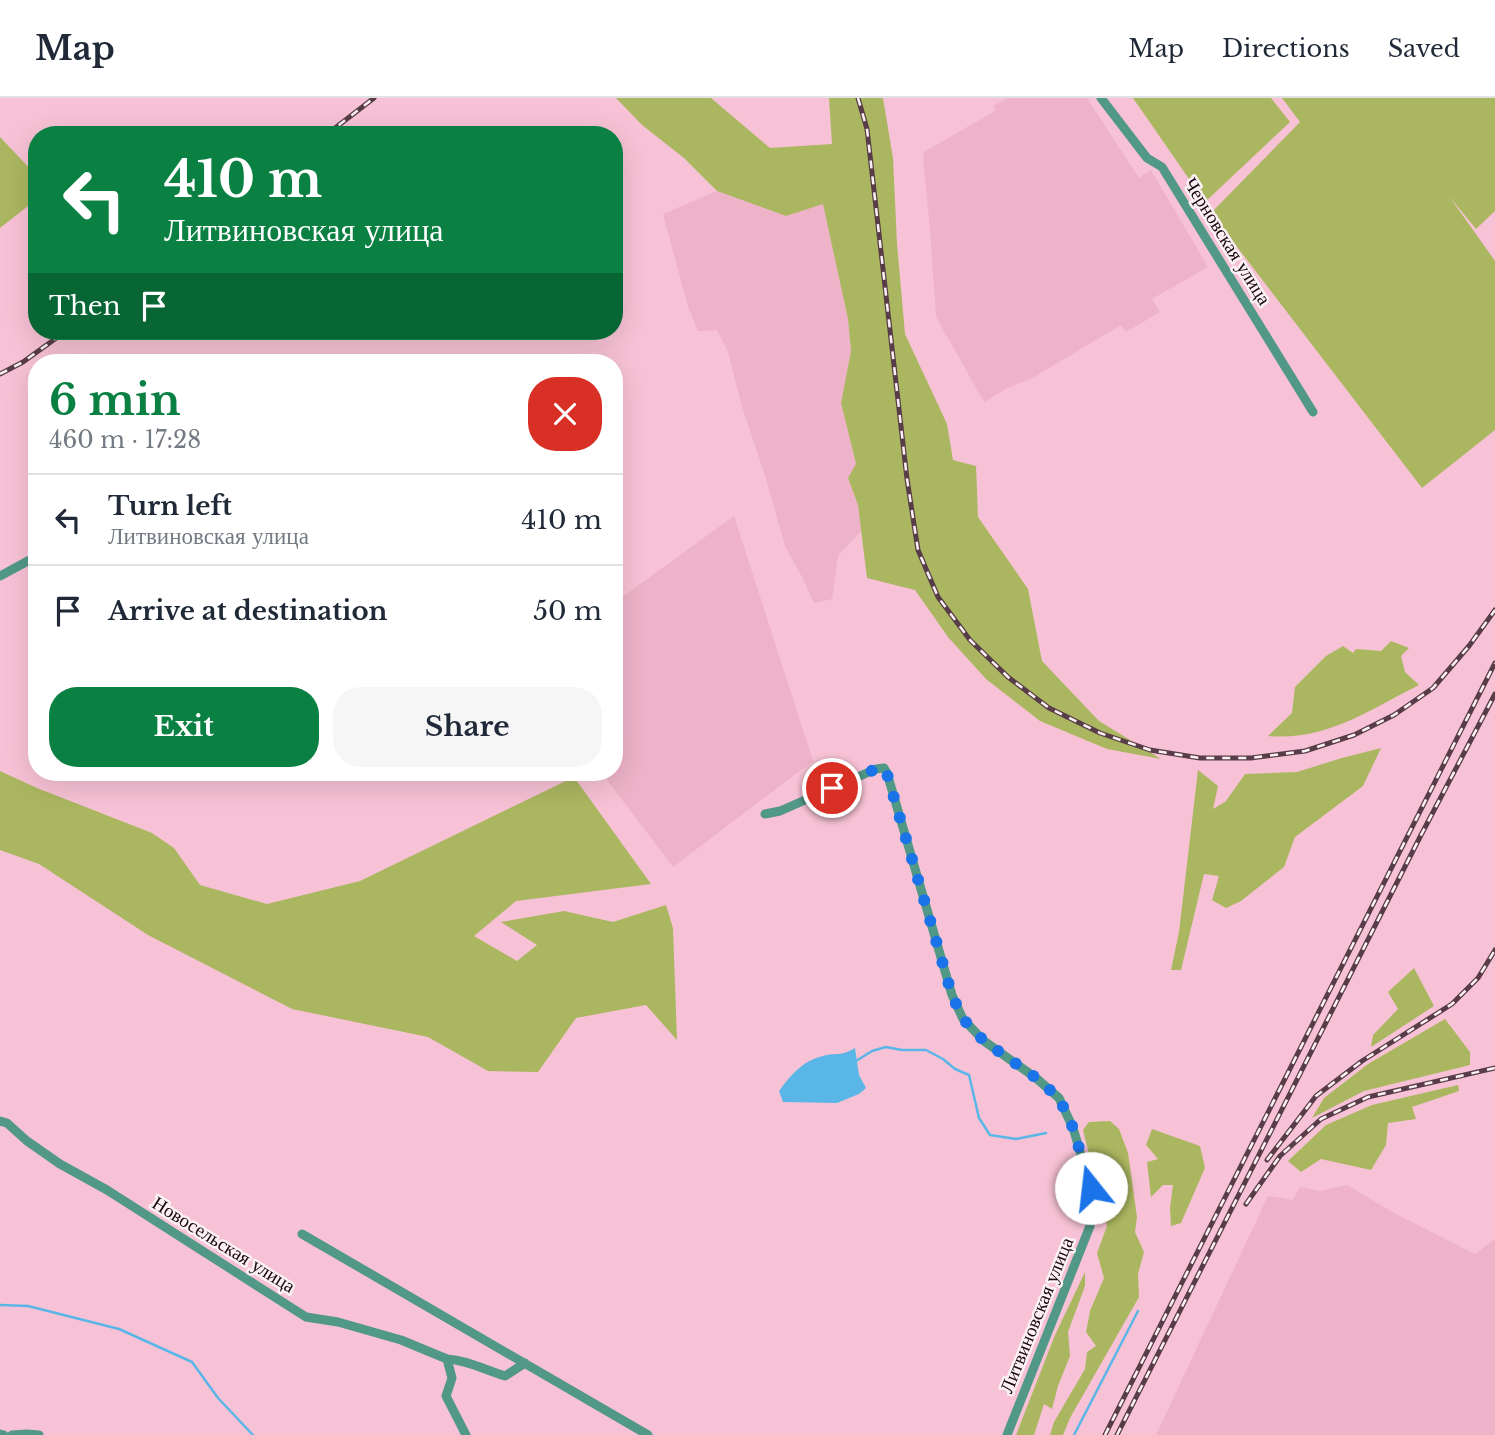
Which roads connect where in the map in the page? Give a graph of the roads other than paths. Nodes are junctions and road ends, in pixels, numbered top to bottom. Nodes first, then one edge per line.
1 (1101, 98) edge
2 (1313, 412) dead end
3 (28, 561) edge
4 (0, 576) edge
5 (765, 814) dead end
6 (0, 1121) edge
7 (302, 1234) dead end
8 (447, 1359) junction
9 (525, 1363) junction
10 (12, 1435) edge
11 (39, 1435) edge
12 (466, 1435) edge
13 (648, 1435) edge
14 (1007, 1435) edge

1 - 2 street, Черновская улица
3 - 4 street
5 - 14 street, Литвиновская улица
6 - 8 street, Новосельская улица
7 - 9 street
8 - 9 street, Новосельская улица
8 - 12 street
9 - 13 street
10 - 11 street

